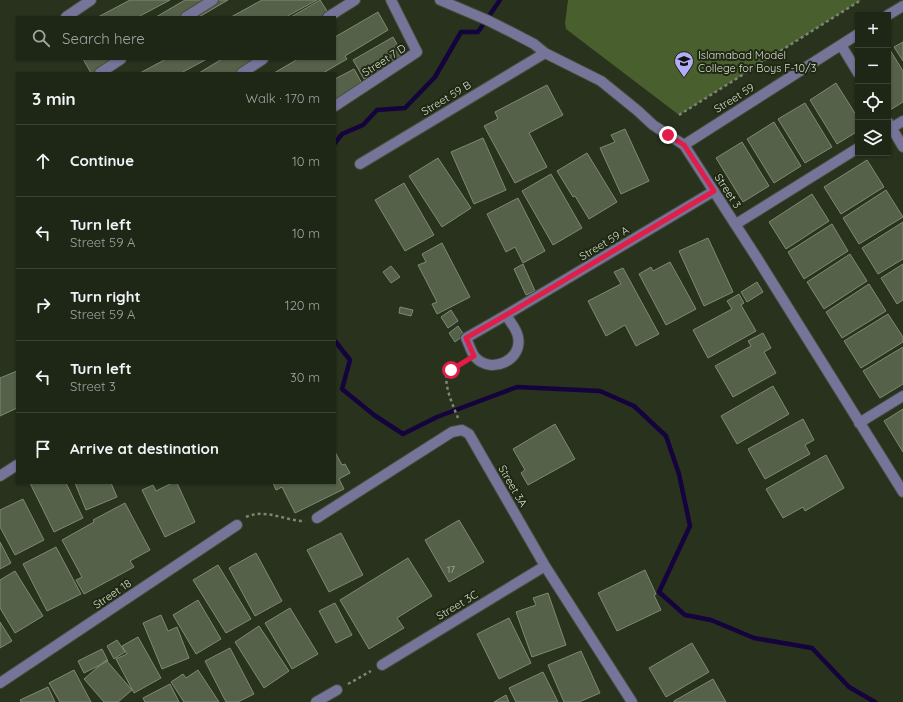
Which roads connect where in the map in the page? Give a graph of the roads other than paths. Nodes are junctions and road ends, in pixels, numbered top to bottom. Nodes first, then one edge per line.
1 (91, 0) edge
2 (212, 0) edge
3 (355, 0) edge
4 (391, 0) edge
5 (440, 0) edge
6 (903, 6) edge
7 (891, 13) edge
8 (67, 16) edge
9 (188, 16) edge
10 (330, 16) edge
11 (855, 36) edge
12 (841, 45) junction
13 (545, 53) junction
14 (120, 60) edge
15 (262, 60) edge
16 (855, 67) edge
17 (102, 72) edge
18 (244, 72) edge
19 (336, 105) edge
20 (903, 120) edge
21 (891, 125) edge
22 (891, 129) edge
23 (684, 145) junction
24 (903, 147) edge
25 (855, 150) edge
26 (360, 164) dead end
27 (714, 191) junction
28 (736, 224) junction
29 (506, 315) junction
30 (903, 396) edge
31 (859, 423) junction
32 (16, 466) edge
33 (0, 476) edge
34 (903, 492) edge
35 (317, 518) road end
36 (237, 525) road end
37 (545, 566) junction
38 (382, 665) road end
39 (0, 683) edge
40 (337, 690) road end
41 (629, 701) edge
42 (316, 702) edge

1 - 8 street
2 - 9 street
3 - 10 street
4 - 19 street, Street 7 D
5 - 13 street, Street 3
6 - 7 street
11 - 12 street, Street 59
12 - 16 street
12 - 23 street, Street 59
13 - 23 street, Street 3
13 - 26 street, Street 59 B
14 - 17 street
15 - 18 street
20 - 21 street
22 - 24 street
23 - 27 street, Street 3
25 - 28 street
27 - 28 street, Street 3
27 - 29 street, Street 59 A
28 - 31 street, Street 3
29 - 29 street, Street 59 A
30 - 31 street
31 - 34 street, Street 3
32 - 33 street
35 - 37 street, Street 3A
36 - 39 street, Street 18
37 - 38 street, Street 3C
37 - 41 street, Street 3A
40 - 42 street

